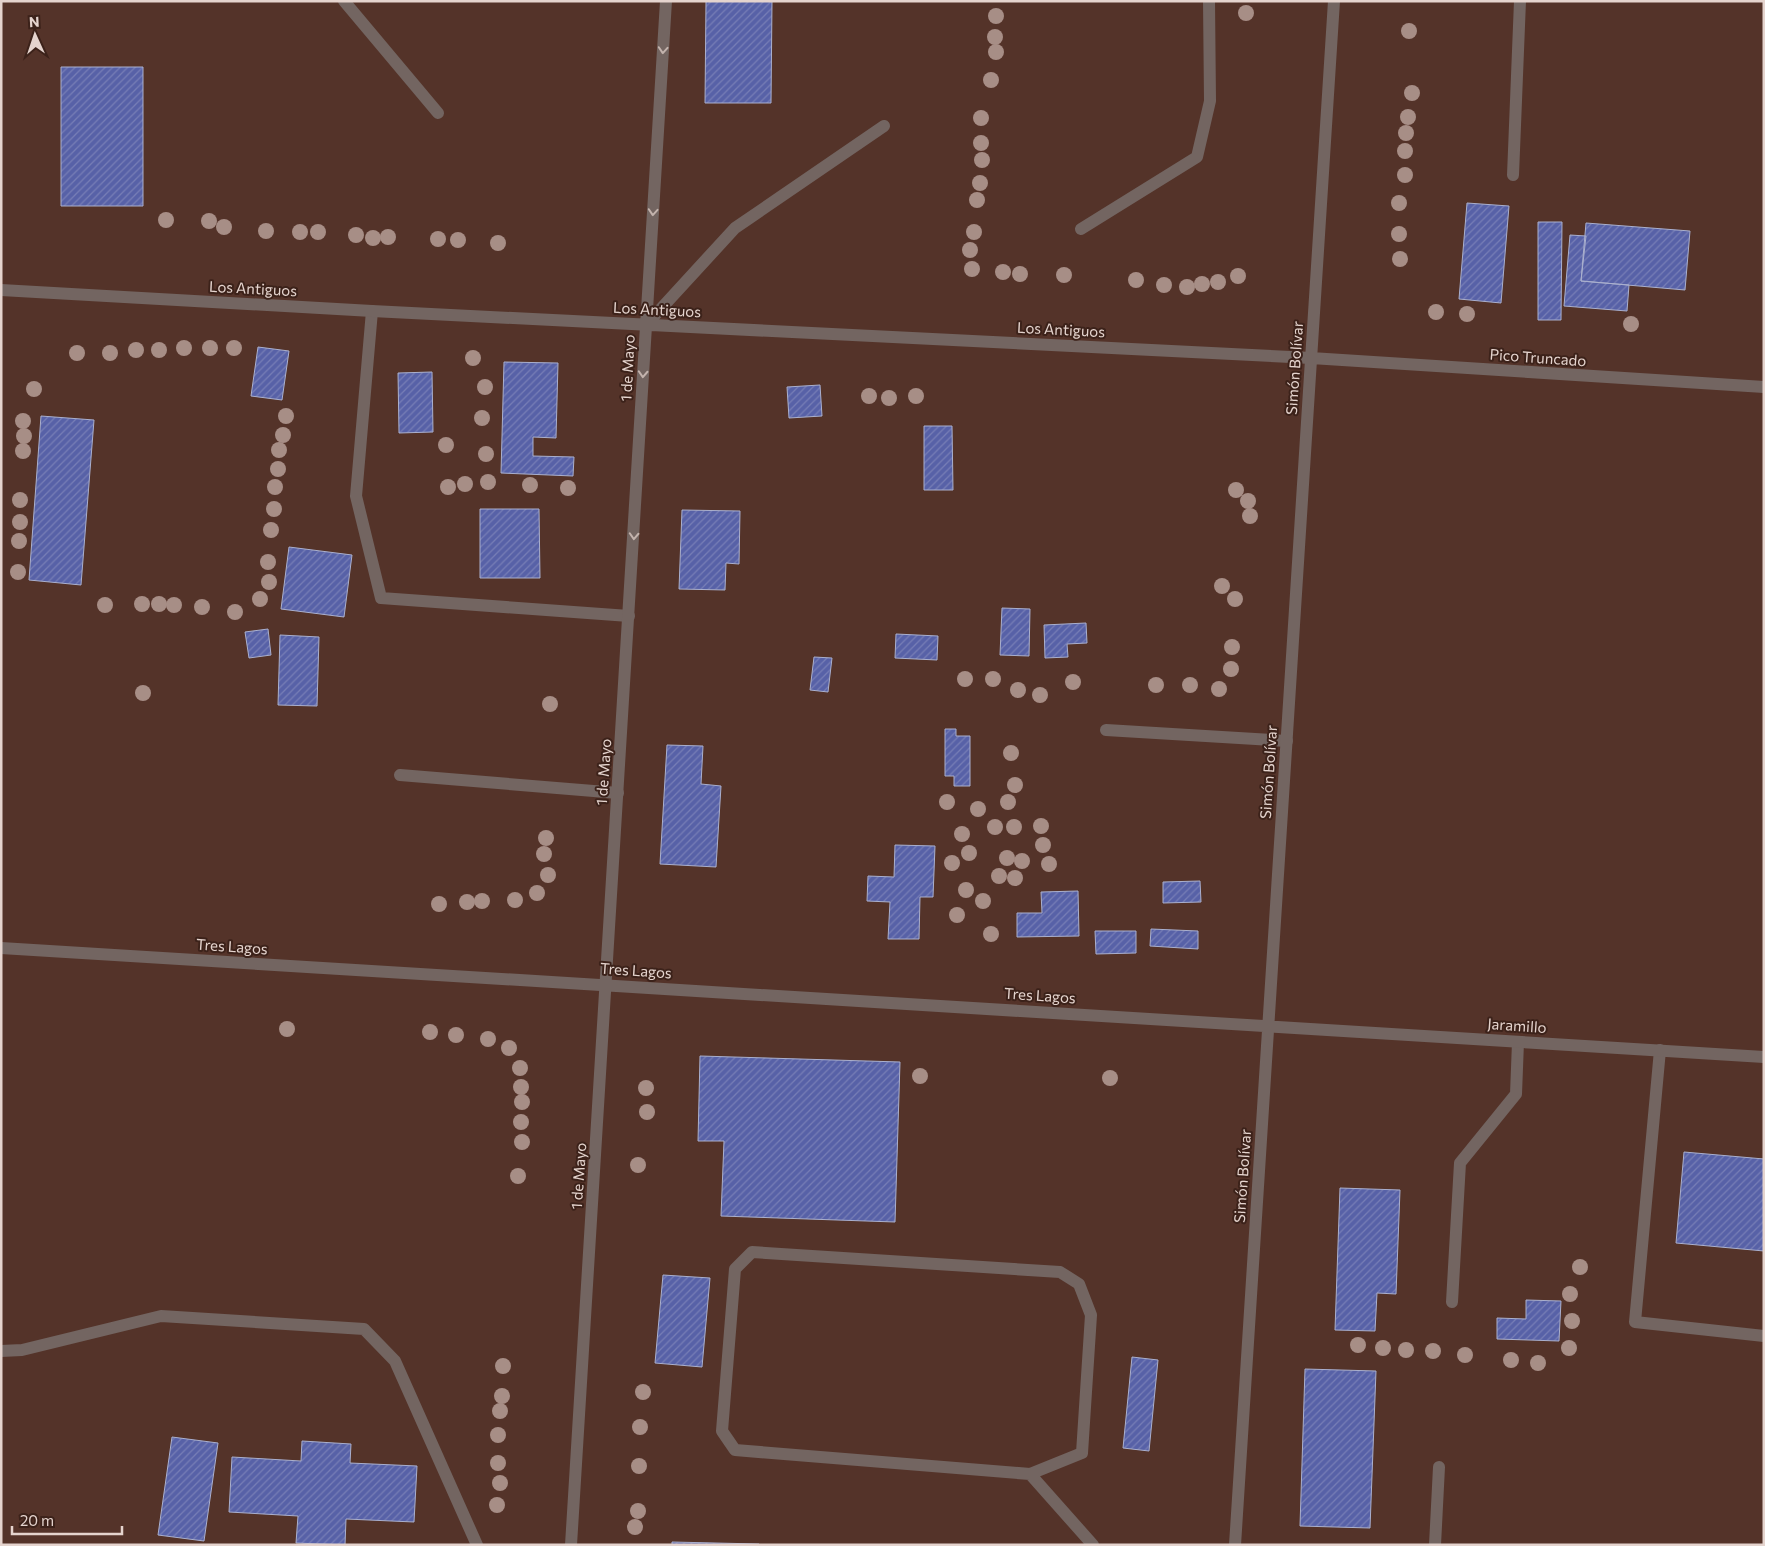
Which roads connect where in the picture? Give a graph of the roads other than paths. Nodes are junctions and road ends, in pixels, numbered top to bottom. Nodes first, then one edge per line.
1 (344, 1) edge
2 (666, 1) edge
3 (1209, 1) edge
4 (1334, 1) edge
5 (1520, 1) edge
6 (438, 113) dead end
7 (884, 126) dead end
8 (1513, 175) dead end
9 (1080, 229) dead end
10 (1, 290) edge
11 (372, 311) junction
12 (646, 325) junction
13 (1311, 358) junction
14 (1764, 387) edge
15 (629, 616) junction
16 (1106, 730) dead end
17 (1287, 741) junction
18 (400, 775) dead end
19 (618, 793) junction
20 (1, 948) edge
21 (606, 985) junction
22 (1268, 1026) junction
23 (1518, 1042) junction
24 (1660, 1050) junction
25 (1764, 1056) edge
26 (1452, 1302) dead end
27 (1764, 1336) edge
28 (1, 1351) edge
29 (1439, 1467) dead end
30 (1030, 1474) junction
31 (477, 1545) edge
32 (571, 1545) edge
33 (1093, 1545) edge
34 (1235, 1545) edge
35 (1435, 1545) edge

1 - 6 street
2 -> 12 street, 1 de Mayo
3 - 9 street
4 - 13 street, Simón Bolívar
5 - 8 street
7 - 12 street
10 - 11 street, Los Antiguos
11 - 12 street, Los Antiguos
11 - 15 street
12 - 13 street, Los Antiguos
12 -> 15 street, 1 de Mayo
13 - 14 street, Pico Truncado
13 - 17 street, Simón Bolívar
15 - 19 street, 1 de Mayo
16 - 17 street
17 - 22 street, Simón Bolívar
18 - 19 street
19 - 21 street, 1 de Mayo
20 - 21 street, Tres Lagos
21 - 22 street, Tres Lagos
21 - 32 street, 1 de Mayo
22 - 23 street, Jaramillo
22 - 34 street, Simón Bolívar
23 - 24 street, Jaramillo
23 - 26 street
24 - 25 street, Jaramillo
24 - 27 street
28 - 31 street
29 - 35 street
30 - 30 street
30 - 33 street

